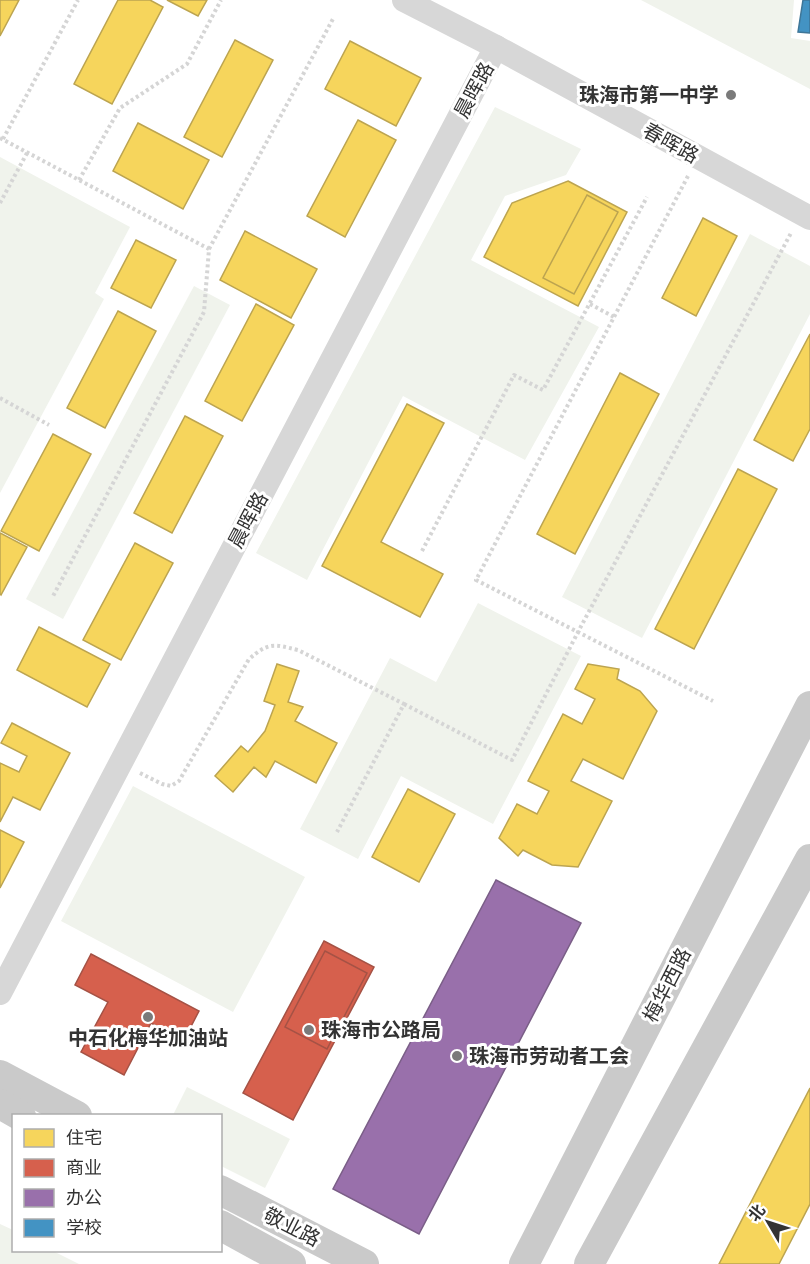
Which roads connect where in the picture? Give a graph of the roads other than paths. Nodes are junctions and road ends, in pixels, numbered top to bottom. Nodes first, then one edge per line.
1 (404, 0) edge
2 (496, 48) junction
3 (806, 216) edge
4 (810, 705) edge
5 (810, 859) edge
6 (0, 993) edge
7 (0, 1075) edge
8 (0, 1104) edge
9 (18, 1114) edge
10 (73, 1114) edge
11 (222, 1191) edge
12 (222, 1226) edge
13 (291, 1264) edge
14 (364, 1264) edge
15 (524, 1264) edge
16 (589, 1264) edge

1 - 2 street, 春晖路
2 - 3 street, 春晖路
2 - 6 street, 晨晖路
4 - 15 main road, 梅华西路
5 - 16 main road
7 - 10 main road
8 - 9 main road
11 - 14 main road, 敬业路
12 - 13 main road, 敬业路

